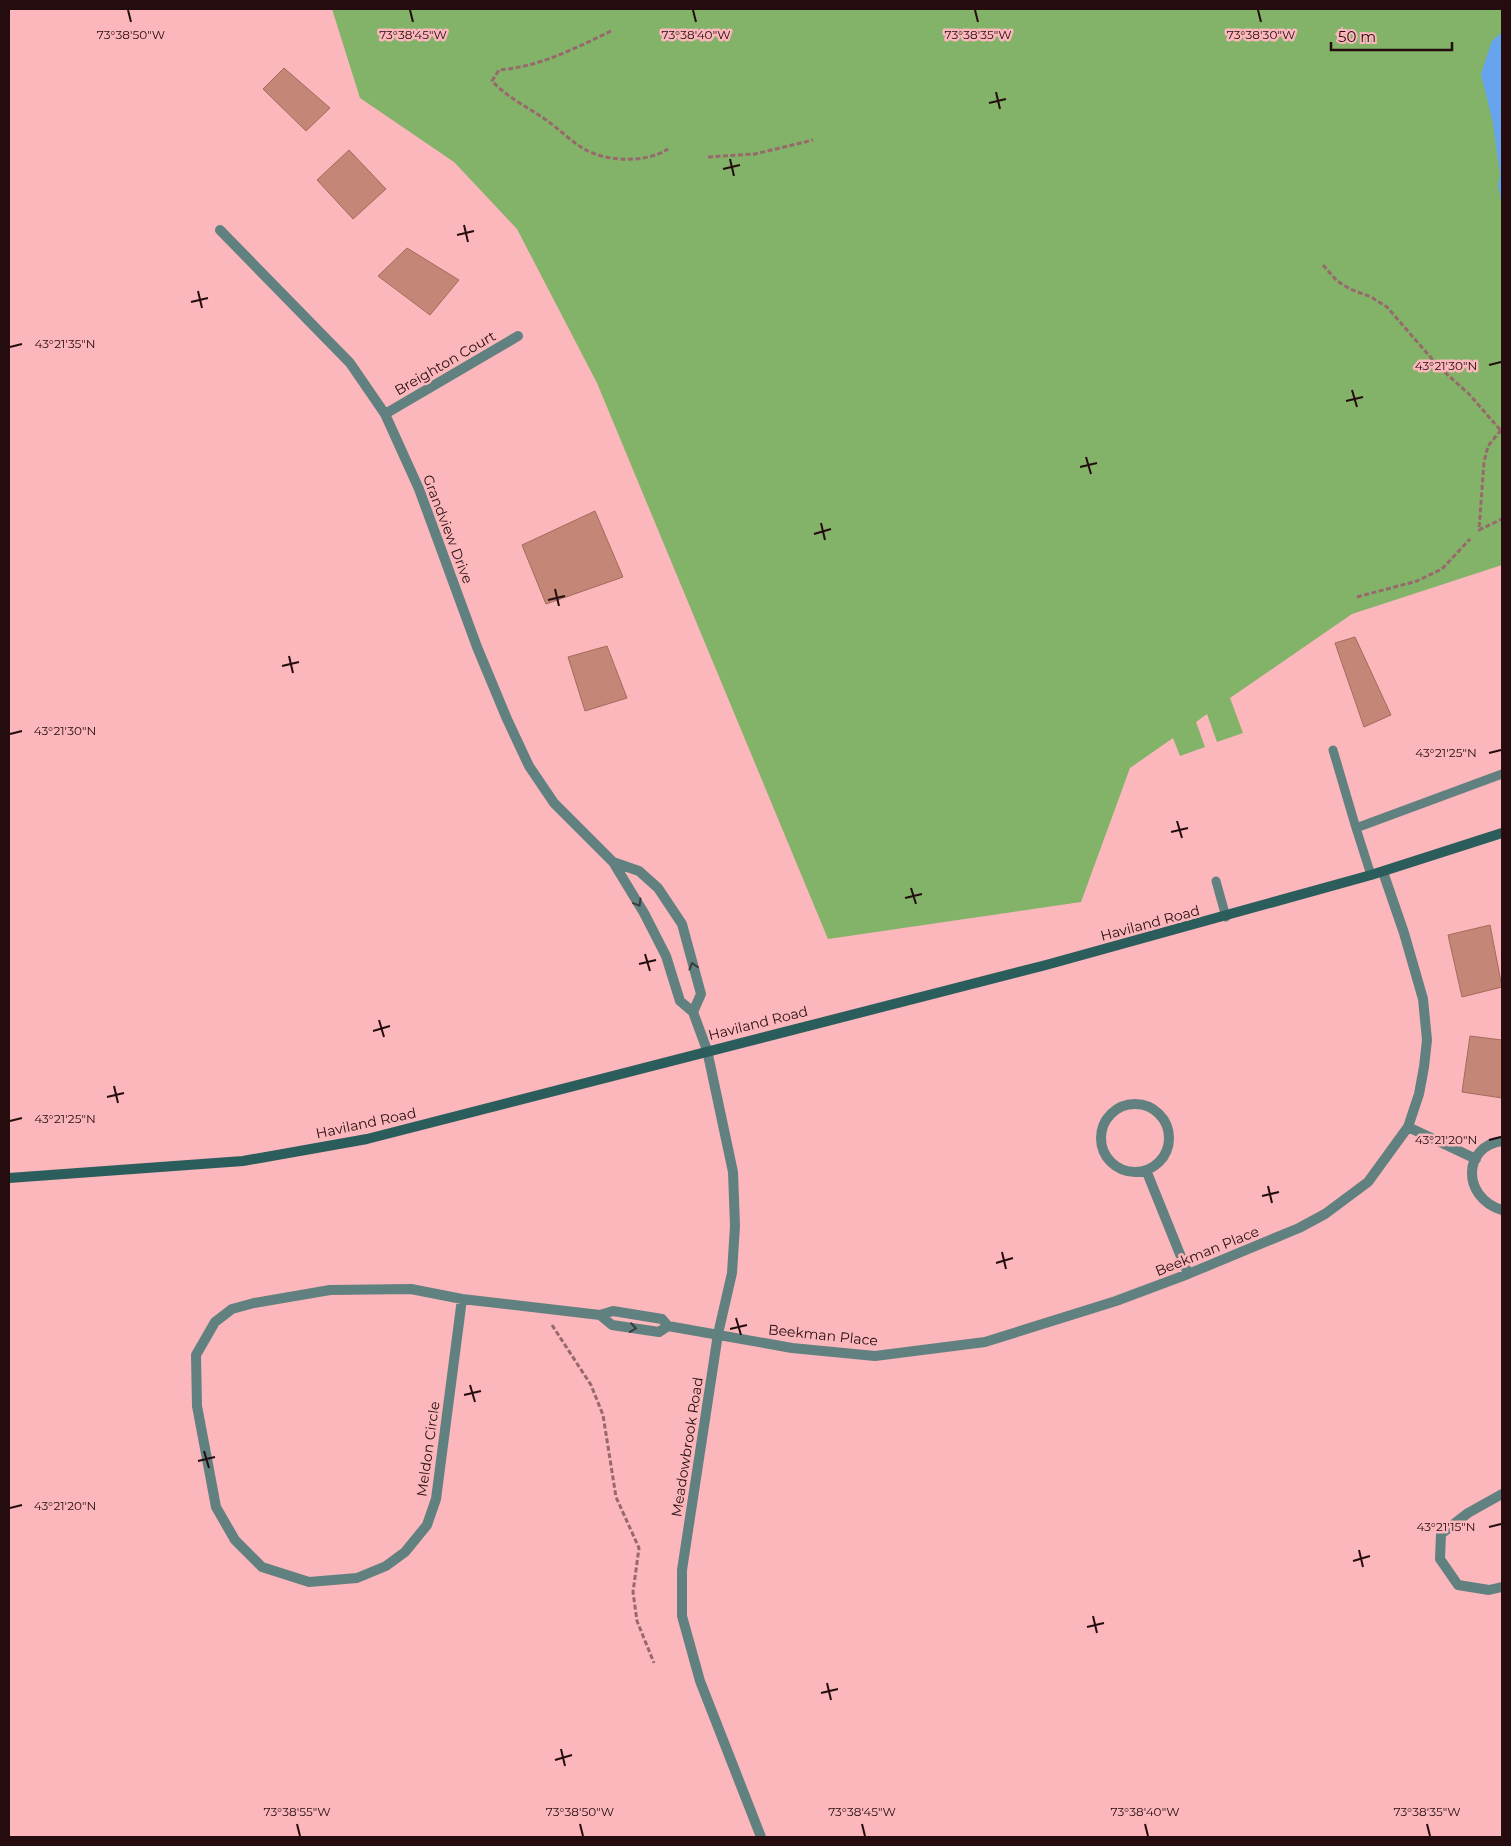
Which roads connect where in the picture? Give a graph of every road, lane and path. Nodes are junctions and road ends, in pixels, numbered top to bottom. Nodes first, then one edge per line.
1 (611, 31) dead end
2 (812, 140) dead end
3 (668, 149) dead end
4 (708, 157) dead end
5 (220, 230) dead end
6 (1323, 266) dead end
7 (518, 336) dead end
8 (385, 414) junction
9 (1502, 431) edge
10 (1502, 519) edge
11 (1470, 539) dead end
12 (1357, 597) dead end
13 (1333, 750) dead end
14 (1502, 774) edge
15 (1356, 828) junction
16 (1502, 833) edge
17 (613, 862) junction
18 (1383, 872) junction
19 (1371, 875) junction
20 (1216, 881) dead end
21 (1226, 917) junction
22 (693, 1012) junction
23 (707, 1050) junction
24 (1408, 1127) junction
25 (1502, 1142) edge
26 (1476, 1159) junction
27 (1146, 1170) junction
28 (9, 1178) edge
29 (1502, 1210) edge
30 (1188, 1274) junction
31 (462, 1299) junction
32 (552, 1325) dead end
33 (718, 1334) junction
34 (1502, 1494) edge
35 (1502, 1587) edge
36 (654, 1663) dead end
37 (762, 1837) edge

1 - 3 path
2 - 4 path
5 - 8 street, Grandview Drive
6 - 9 path
7 - 8 street, Breighton Court
8 - 17 street, Grandview Drive
9 - 10 path
11 - 12 path
13 - 15 lane
14 - 15 lane
15 - 19 lane
16 - 18 street, Haviland Road
17 -> 22 street, Grandview Drive
22 -> 17 street, Grandview Drive
18 - 19 street, Haviland Road
18 - 24 street, Beekman Place
19 - 21 street, Haviland Road
20 - 21 lane
21 - 23 street, Haviland Road
22 - 23 street, Meadowbrook Road
23 - 28 street, Haviland Road
23 - 33 street, Meadowbrook Road
24 - 26 street
24 - 30 street, Beekman Place
25 - 26 street
26 - 29 street
27 - 27 street
27 - 30 street
30 - 33 street, Beekman Place
31 - 31 street, Meldon Circle
31 - 33 street, Meldon Circle
32 - 36 path
33 - 37 street, Meadowbrook Road
34 - 35 street

